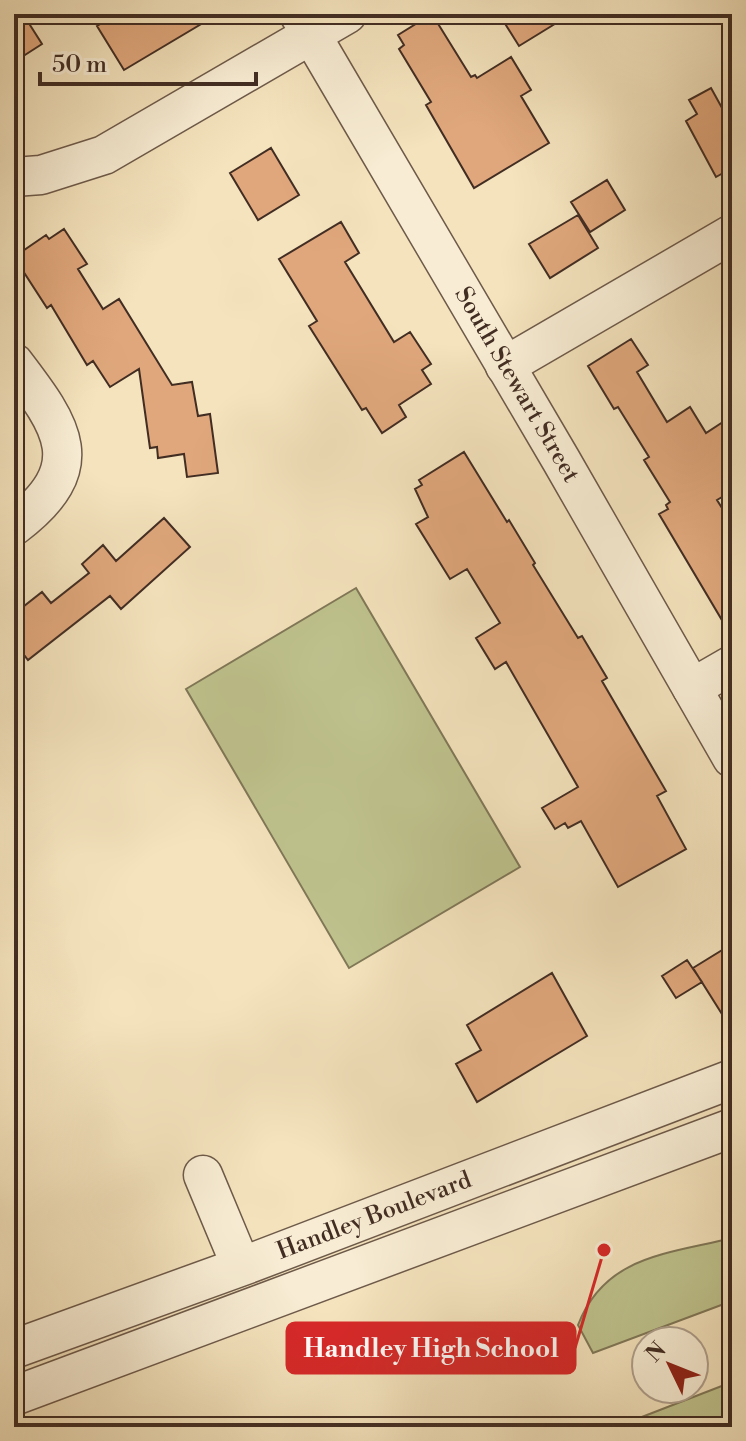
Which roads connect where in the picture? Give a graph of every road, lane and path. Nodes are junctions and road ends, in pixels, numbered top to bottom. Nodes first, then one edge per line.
1 (347, 14) edge
2 (305, 25) edge
3 (14, 177) edge
4 (732, 234) edge
5 (14, 363) edge
6 (505, 366) junction
7 (14, 526) edge
8 (732, 665) edge
9 (692, 688) junction
10 (732, 758) edge
11 (732, 1079) edge
12 (732, 1128) edge
13 (551, 1149) junction
14 (203, 1175) dead end
15 (566, 1189) junction
16 (246, 1265) junction
17 (267, 1303) junction
18 (14, 1349) edge
19 (14, 1396) edge

1 - 2 street
2 - 3 street
2 - 6 street, South Stewart Street
4 - 6 street
5 - 7 street
6 - 9 street, South Stewart Street
8 - 9 street
9 - 10 street, South Stewart Street
11 - 13 street, Handley Boulevard
12 - 15 street, Handley Boulevard
13 - 15 street
13 - 16 street, Handley Boulevard
14 - 16 street
15 - 17 street, Handley Boulevard
16 - 17 street
16 - 18 street, Handley Boulevard
17 - 19 street, Handley Boulevard

